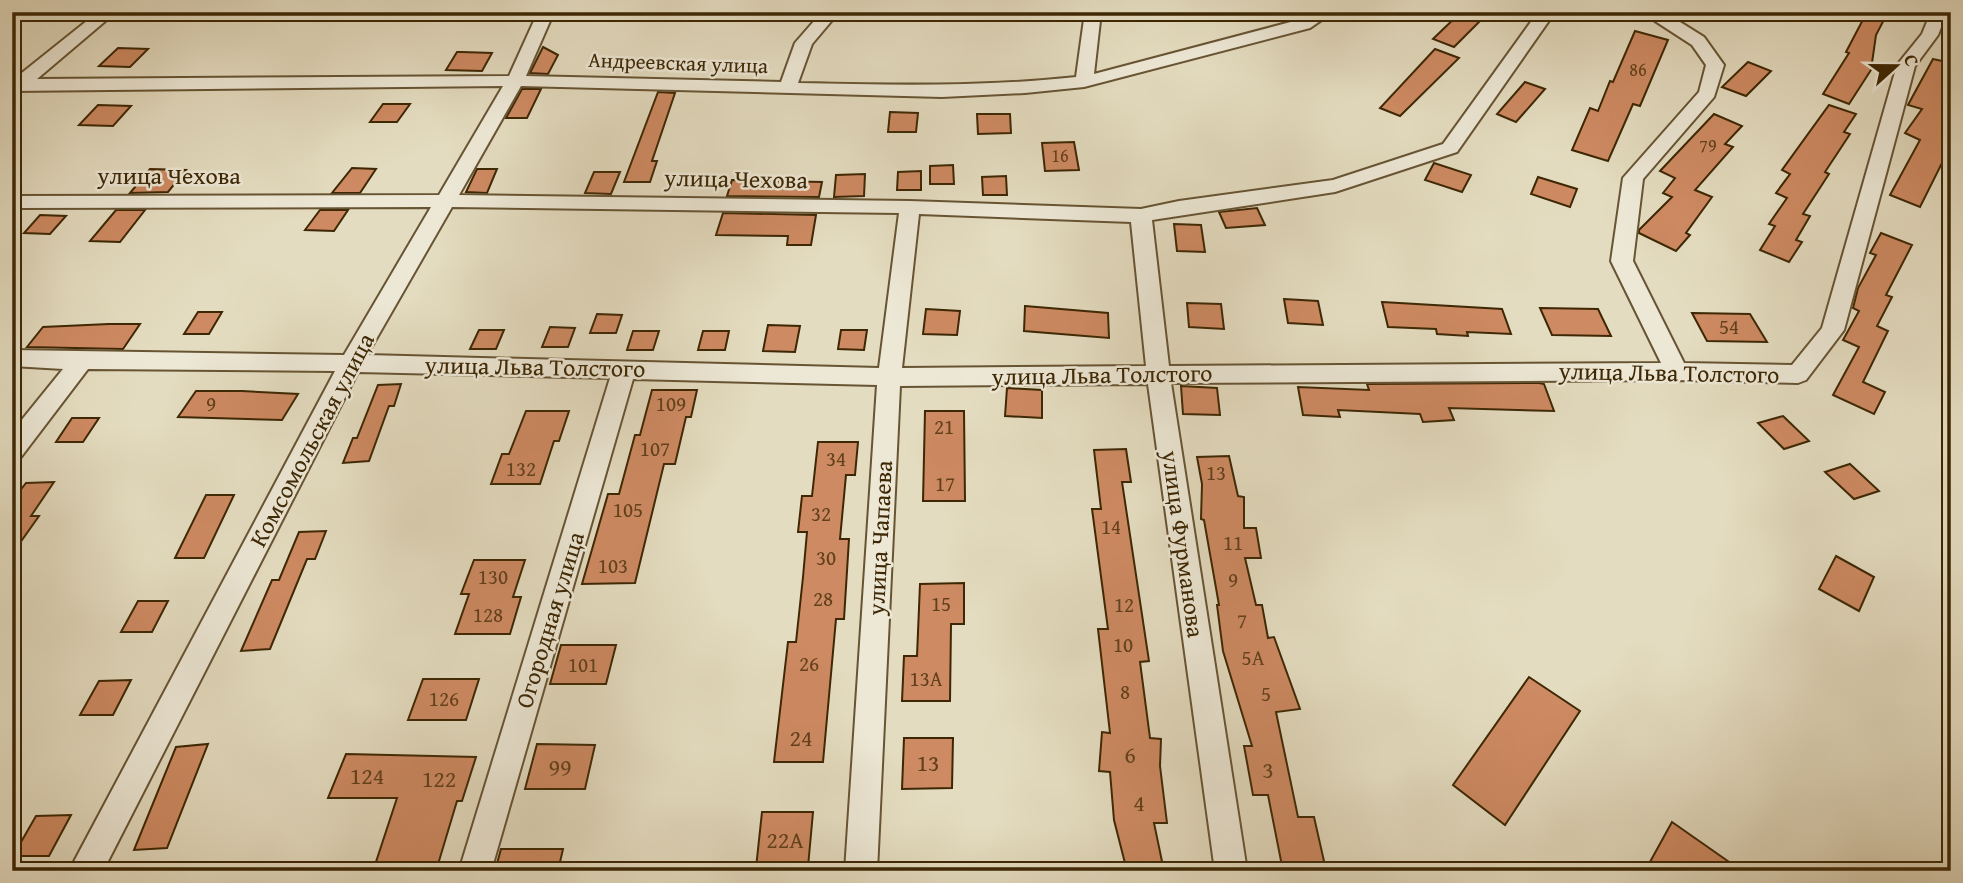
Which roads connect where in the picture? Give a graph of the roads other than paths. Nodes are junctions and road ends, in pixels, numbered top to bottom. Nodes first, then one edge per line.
1 (108, 12) edge
2 (545, 12) edge
3 (831, 12) edge
4 (1093, 12) edge
5 (1325, 12) edge
6 (1547, 12) edge
7 (1669, 12) edge
8 (1939, 12) edge
9 (515, 81) junction
10 (1084, 82) junction
11 (16, 86) edge
12 (787, 89) junction
13 (446, 201) junction
14 (12, 202) edge
15 (910, 206) junction
16 (1141, 216) junction
17 (12, 358) edge
18 (82, 361) junction
19 (351, 363) junction
20 (624, 369) junction
21 (1677, 370) junction
22 (1158, 374) junction
23 (889, 377) junction
24 (12, 450) edge
25 (85, 871) edge
26 (475, 871) edge
27 (862, 871) edge
28 (1231, 871) edge

1 - 11 street
2 - 9 street, Комсомольская улица
3 - 12 street
4 - 10 street
5 - 10 street, Андреевская улица
6 - 16 street, улица Чехова
7 - 21 street
8 - 21 street, улица Льва Толстого
9 - 11 street, Андреевская улица
9 - 12 street, Андреевская улица
9 - 13 street, Комсомольская улица
10 - 12 street, Андреевская улица
13 - 14 street, улица Чехова
13 - 15 street, улица Чехова
13 - 19 street, Комсомольская улица
15 - 16 street, улица Чехова
15 - 23 street, улица Чапаева
16 - 22 street, улица Фурманова
17 - 18 street, улица Льва Толстого
18 - 19 street, улица Льва Толстого
18 - 24 street
19 - 20 street, улица Льва Толстого
19 - 25 street, Комсомольская улица
20 - 23 street, улица Льва Толстого
20 - 26 street, Огородная улица
21 - 22 street, улица Льва Толстого
22 - 23 street, улица Льва Толстого
22 - 28 street, улица Фурманова
23 - 27 street, улица Чапаева

